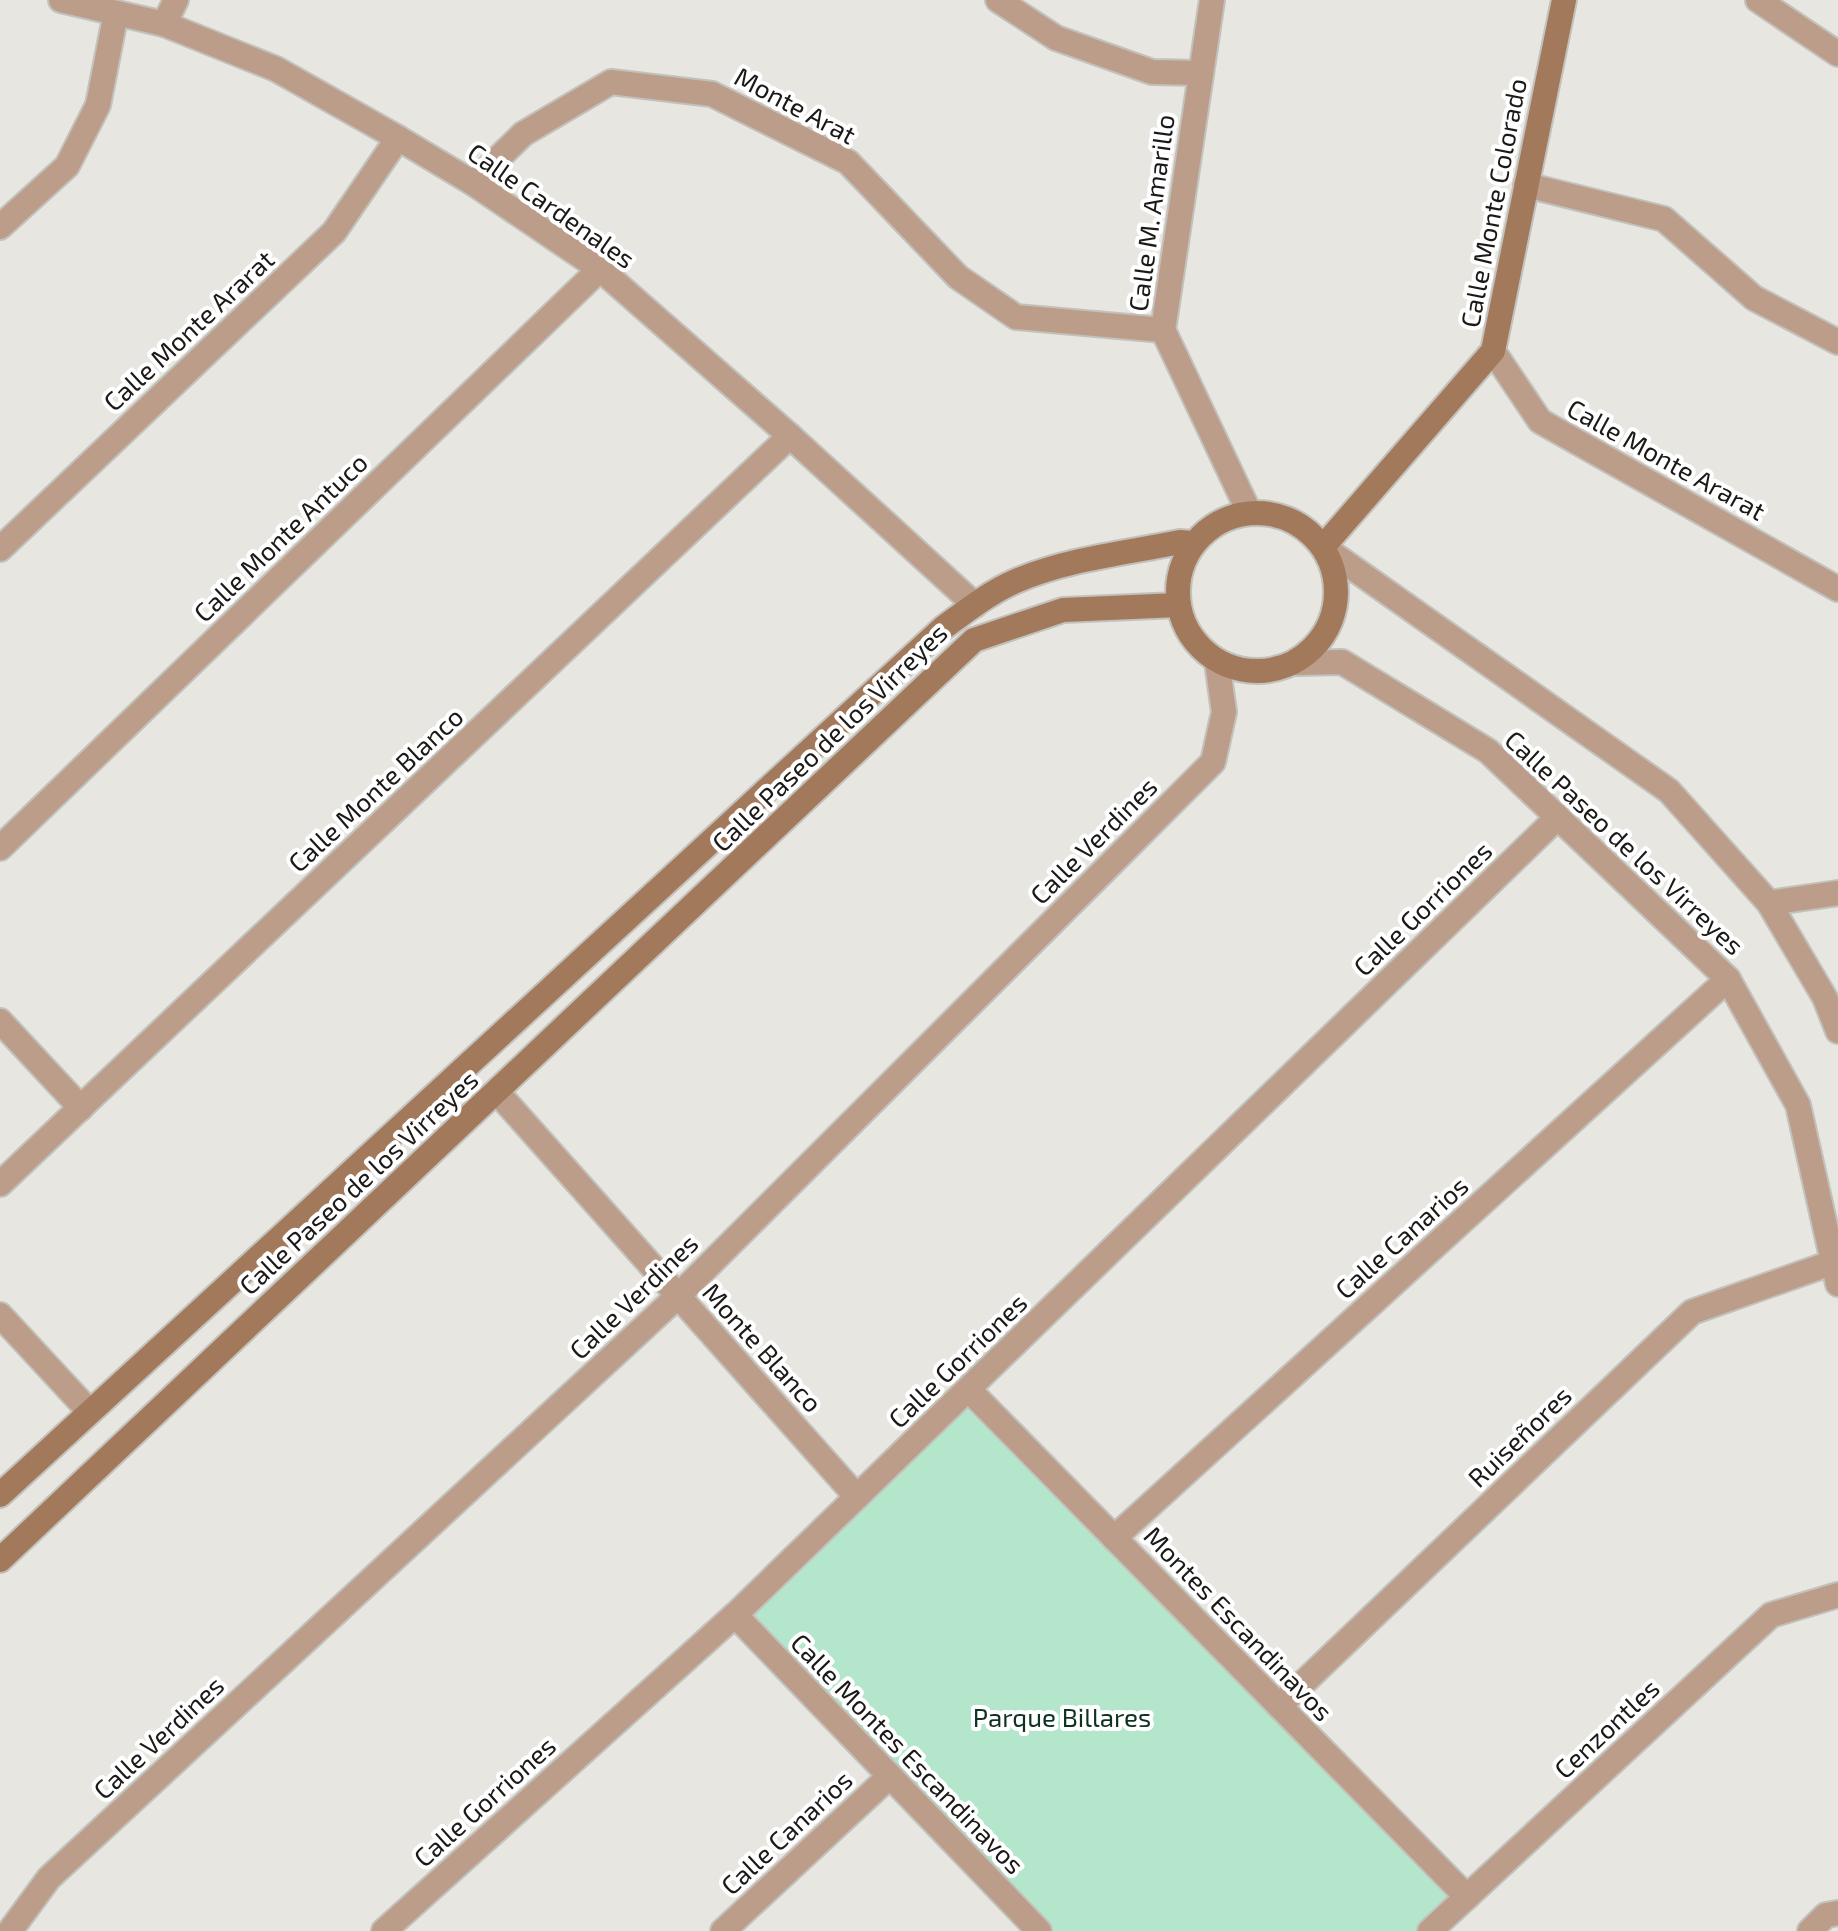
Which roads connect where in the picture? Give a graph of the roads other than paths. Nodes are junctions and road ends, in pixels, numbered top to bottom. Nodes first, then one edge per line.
1 (61, 0) edge
2 (176, 0) edge
3 (998, 0) edge
4 (1212, 0) edge
5 (1564, 0) edge
6 (1758, 0) edge
7 (116, 13) junction
8 (164, 24) junction
9 (1838, 54) edge
10 (1201, 73) junction
11 (398, 138) junction
12 (473, 183) junction
13 (1526, 185) junction
14 (0, 227) edge
15 (600, 269) junction
16 (1163, 330) junction
17 (1838, 342) edge
18 (1493, 351) junction
19 (790, 436) junction
20 (1249, 512) junction
21 (1193, 543) junction
22 (1323, 547) junction
23 (0, 549) edge
24 (1838, 589) edge
25 (975, 605) junction
26 (1178, 605) junction
27 (1217, 662) junction
28 (1295, 663) junction
29 (1558, 817) junction
30 (0, 848) edge
31 (1838, 893) edge
32 (1769, 903) junction
33 (1728, 979) junction
34 (0, 1021) edge
35 (1838, 1031) edge
36 (497, 1092) junction
37 (81, 1108) junction
38 (0, 1184) edge
39 (1836, 1273) edge
40 (678, 1296) junction
41 (0, 1315) edge
42 (969, 1390) junction
43 (89, 1411) junction
44 (0, 1495) edge
45 (857, 1497) junction
46 (1114, 1538) junction
47 (0, 1560) edge
48 (1838, 1595) edge
49 (735, 1615) junction
50 (1279, 1706) junction
51 (890, 1776) junction
52 (1467, 1897) junction
53 (1838, 1913) edge
54 (10, 1931) edge
55 (384, 1931) edge
56 (723, 1931) edge
57 (1039, 1931) edge
58 (1430, 1931) edge
59 (1810, 1931) edge

1 - 7 street, Calle Cardenales
2 - 8 street
3 - 10 street
4 - 10 street, Calle M. Amarillo
5 - 13 street, Calle Monte Colorado
6 - 9 street
7 - 8 street, Calle Cardenales
7 - 14 street
8 - 11 street, Calle Cardenales
10 - 16 street, Calle M. Amarillo
11 - 12 street, Calle Cardenales
11 - 23 street, Calle Monte Ararat
12 - 15 street, Calle Cardenales
12 - 16 street, Monte Arat
13 - 17 street
13 - 18 street, Calle Monte Colorado
15 - 19 street, Calle Cardenales
15 - 30 street, Calle Monte Antuco
16 - 20 street, Calle M. Amarillo
18 - 22 street, Calle Monte Colorado
18 - 24 street, Calle Monte Ararat
19 - 25 street, Calle Cardenales
19 - 37 street, Calle Monte Blanco
20 - 21 street
20 - 22 street, Calle Paseo de los Virreyes
21 - 25 street, Calle Paseo de los Virreyes
21 - 26 street
22 - 28 street
22 - 32 street, Calle Paseo de los Virreyes
25 - 43 street, Calle Paseo de los Virreyes
26 - 27 street
26 - 36 street, Calle Paseo de los Virreyes
27 - 28 street, Calle Paseo de los Virreyes
27 - 40 street, Calle Verdines
28 - 29 street, Calle Paseo de los Virreyes
29 - 33 street, Calle Paseo de los Virreyes
29 - 42 street, Calle Gorriones
31 - 32 street
32 - 35 street, Calle Paseo de los Virreyes
33 - 39 street, Calle Paseo de los Virreyes
33 - 46 street, Calle Canarios
34 - 37 street
36 - 40 street, Monte Blanco
36 - 47 street, Calle Paseo de los Virreyes
37 - 38 street, Calle Monte Blanco
39 - 50 street, Ruiseñores
40 - 45 street, Monte Blanco
40 - 54 street, Calle Verdines
41 - 43 street
42 - 45 street, Calle Gorriones
42 - 46 street, Montes Escandinavos
43 - 44 street, Calle Paseo de los Virreyes
45 - 49 street, Calle Gorriones
46 - 50 street, Montes Escandinavos
48 - 52 street, Cenzontles
49 - 51 street, Calle Montes Escandinavos
49 - 55 street, Calle Gorriones
50 - 52 street, Montes Escandinavos
51 - 56 street, Calle Canarios
51 - 57 street, Calle Montes Escandinavos
52 - 58 street, Cenzontles
53 - 59 street

